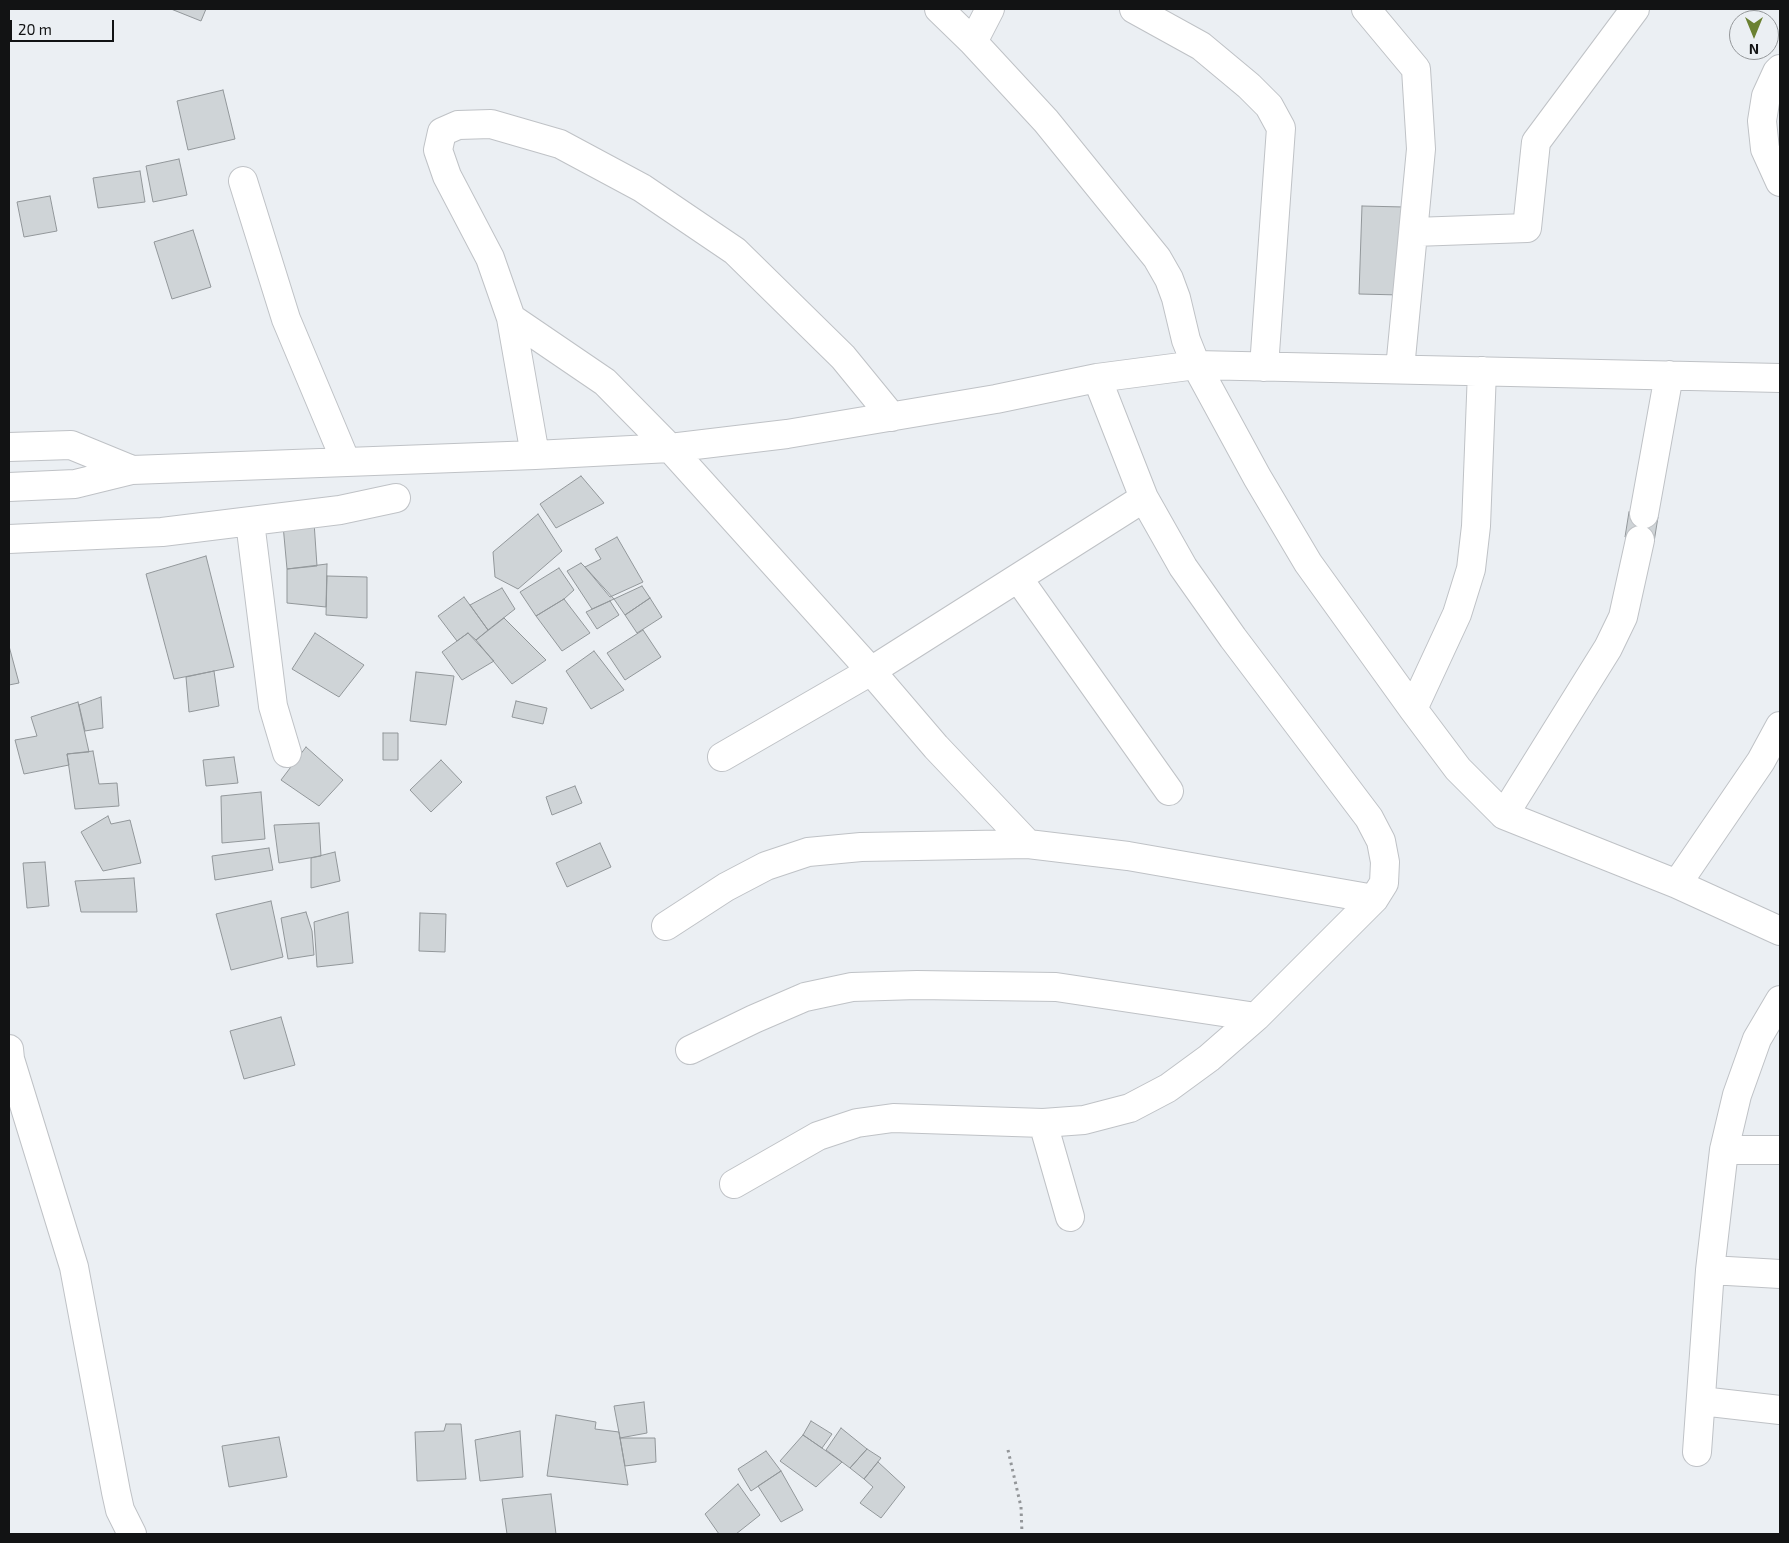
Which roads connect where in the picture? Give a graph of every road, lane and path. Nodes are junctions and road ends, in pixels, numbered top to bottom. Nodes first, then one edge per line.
1 (939, 9) edge
2 (990, 9) edge
3 (1134, 9) edge
4 (1366, 9) edge
5 (1635, 9) edge
6 (973, 42) junction
7 (1780, 69) edge
8 (243, 181) dead end
9 (1780, 182) edge
10 (1414, 232) junction
11 (511, 318) junction
12 (1196, 365) junction
13 (1264, 366) junction
14 (1400, 369) junction
15 (1482, 371) junction
16 (1669, 375) junction
17 (1097, 378) junction
18 (1780, 378) edge
19 (892, 417) junction
20 (12, 447) edge
21 (670, 448) junction
22 (535, 455) junction
23 (346, 462) junction
24 (132, 470) junction
25 (12, 487) edge
26 (396, 498) dead end
27 (1144, 498) junction
28 (250, 522) junction
29 (9, 539) edge
30 (1018, 578) junction
31 (871, 671) junction
32 (1413, 709) junction
33 (1780, 726) edge
34 (287, 753) dead end
35 (722, 757) dead end
36 (1169, 791) dead end
37 (1504, 815) junction
38 (1028, 844) junction
39 (1677, 884) junction
40 (1374, 899) junction
41 (666, 926) dead end
42 (1780, 931) edge
43 (1780, 1000) edge
44 (1256, 1018) junction
45 (9, 1049) edge
46 (690, 1050) dead end
47 (1043, 1122) junction
48 (1724, 1150) junction
49 (1780, 1150) edge
50 (734, 1184) dead end
51 (1070, 1216) dead end
52 (1710, 1270) junction
53 (1780, 1274) edge
54 (1701, 1401) junction
55 (1780, 1410) edge
56 (1008, 1450) dead end
57 (1697, 1452) dead end
58 (132, 1534) edge
59 (1022, 1534) edge

1 - 6 street
2 - 6 street
3 - 13 street
4 - 10 street
5 - 10 street
6 - 12 street
7 - 9 street
8 - 23 street
10 - 14 street
11 - 19 street
11 - 21 street
11 - 22 street
12 - 13 street
12 - 17 street
12 - 32 street
13 - 14 street
14 - 15 street
15 - 16 street
15 - 32 street
16 - 18 street
16 - 37 street
17 - 19 street
17 - 27 street
19 - 21 street
20 - 24 street
20 - 25 street
21 - 22 street
21 - 31 street
22 - 23 street
23 - 24 street
24 - 25 street
26 - 28 street
27 - 30 street
27 - 40 street
28 - 29 street
28 - 34 street
30 - 31 street
30 - 36 street
31 - 35 street
31 - 38 street
32 - 37 street
33 - 39 street
37 - 39 street
38 - 40 street
38 - 41 street
39 - 42 street
40 - 44 street
43 - 48 street
44 - 46 street
44 - 47 street
45 - 58 street
47 - 50 street
47 - 51 street
48 - 49 street
48 - 52 street
52 - 53 street
52 - 54 street
54 - 55 street
54 - 57 street
56 - 59 path

